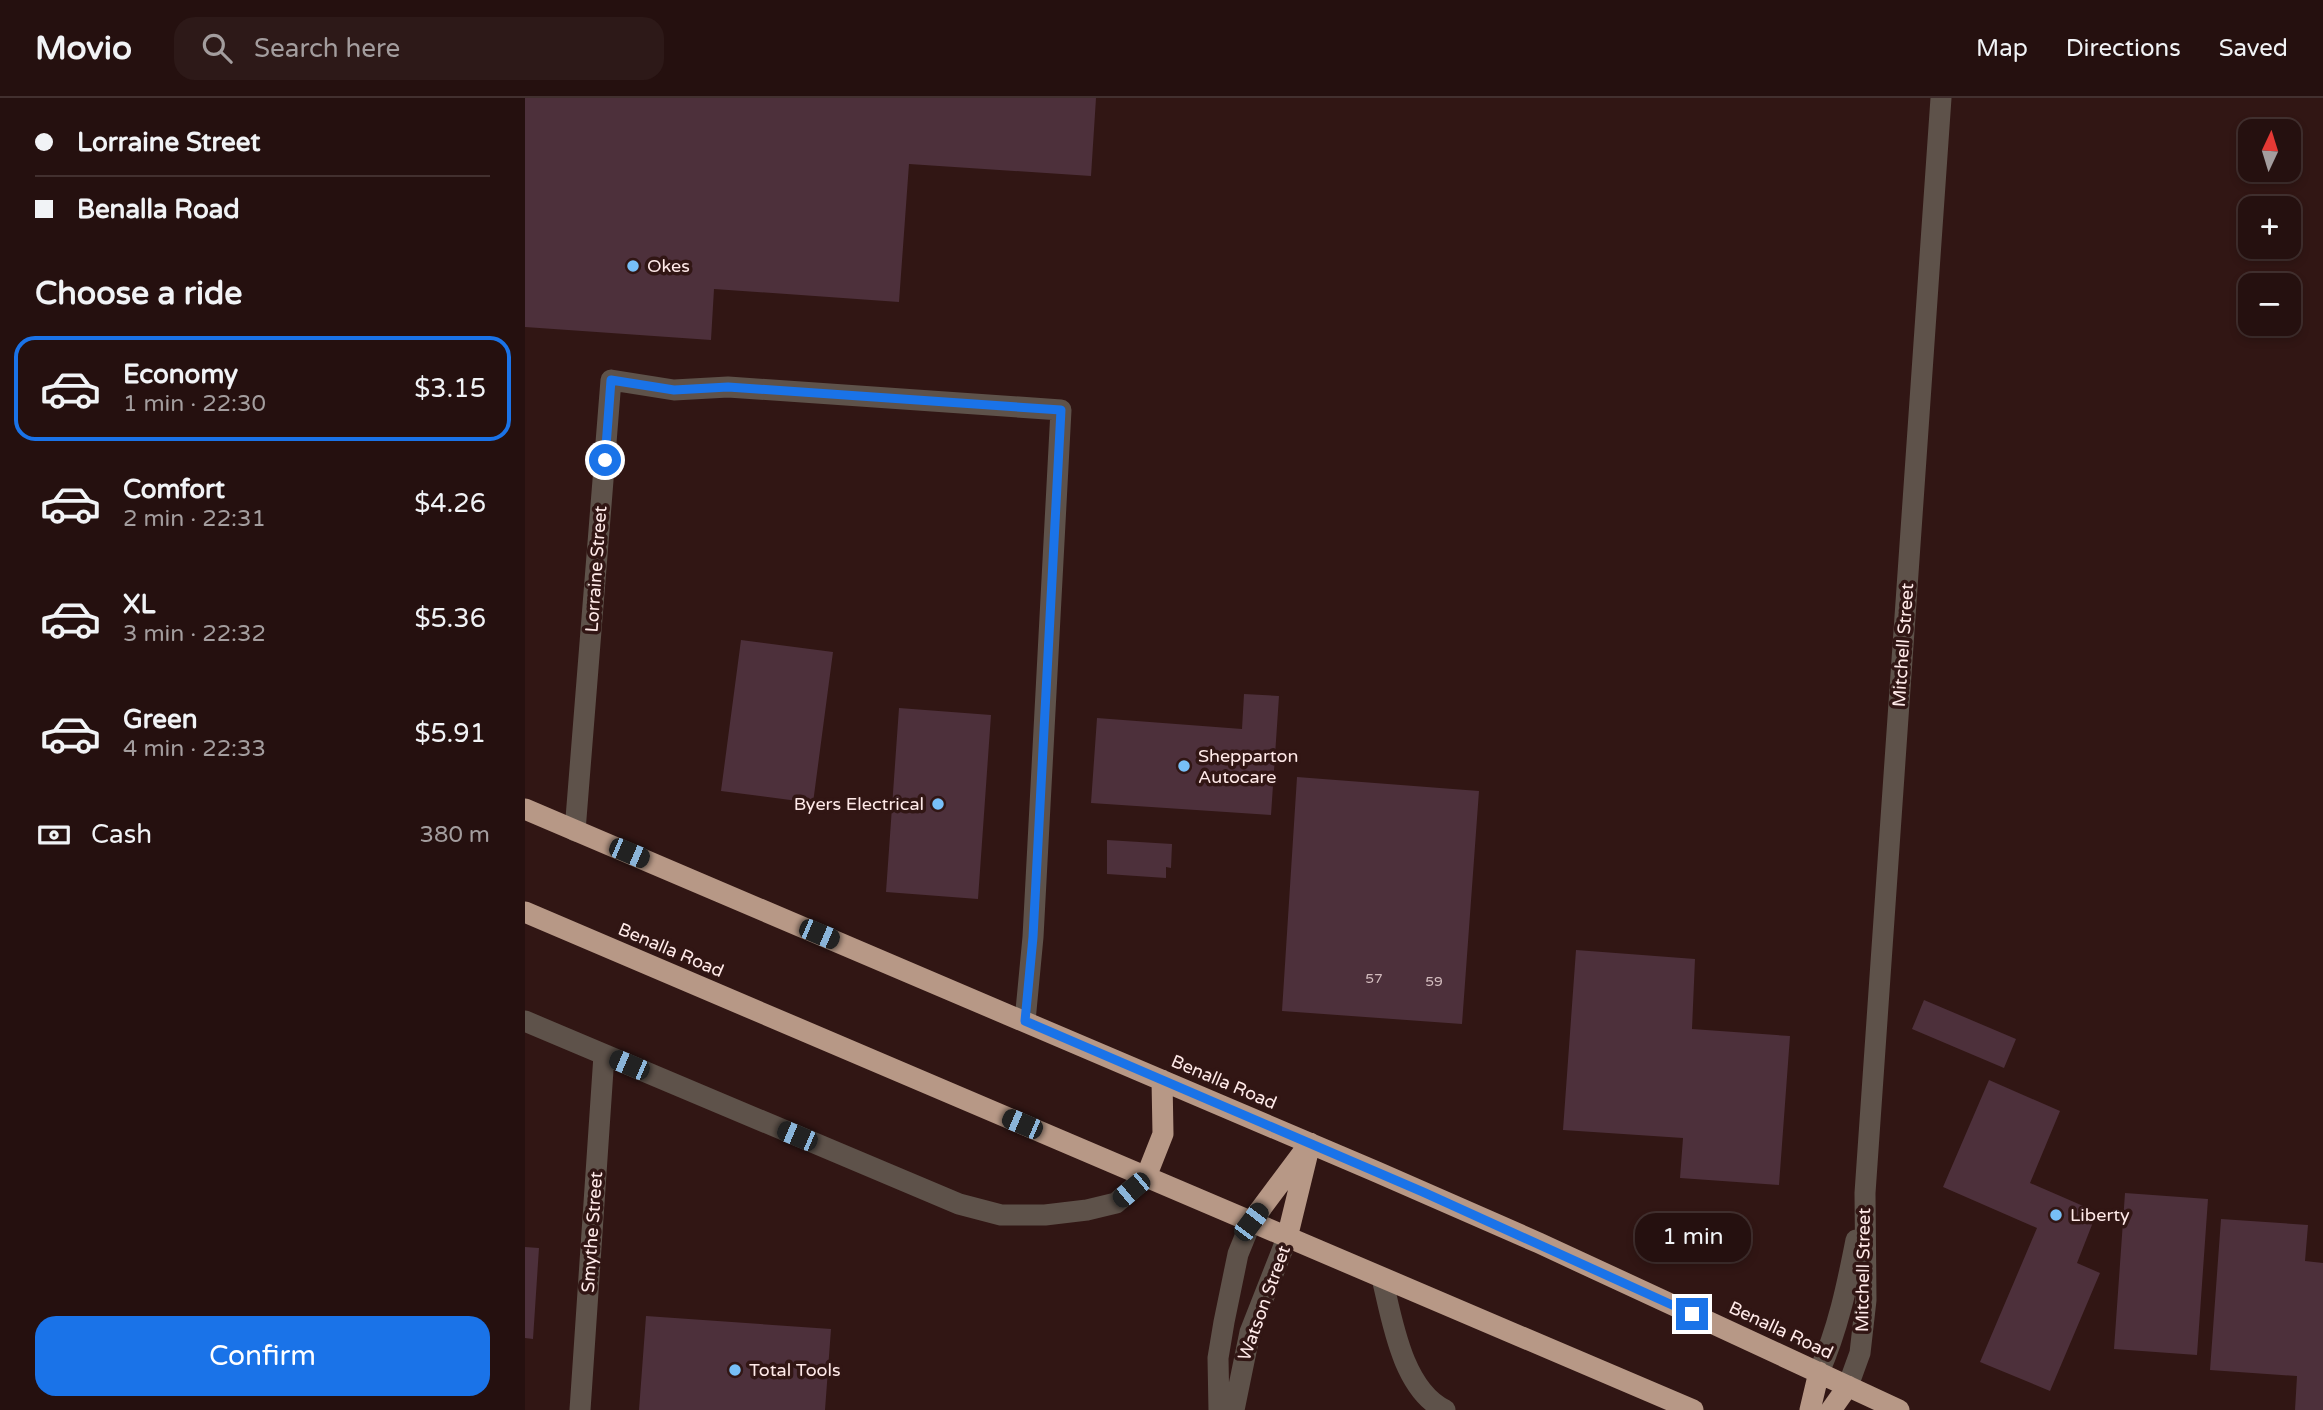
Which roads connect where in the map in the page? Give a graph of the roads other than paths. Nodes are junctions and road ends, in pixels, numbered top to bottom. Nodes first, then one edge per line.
1 (1941, 98) edge
2 (525, 809) edge
3 (575, 831) junction
4 (525, 912) edge
5 (525, 1021) edge
6 (1025, 1021) junction
7 (604, 1055) junction
8 (1162, 1080) junction
9 (1310, 1143) junction
10 (1146, 1177) junction
11 (1865, 1193) junction
12 (1251, 1222) junction
13 (1287, 1238) junction
14 (1382, 1278) junction
15 (1819, 1373) junction
16 (1848, 1386) junction
17 (580, 1410) edge
18 (1219, 1410) edge
19 (1234, 1410) edge
20 (1444, 1410) edge
21 (1693, 1410) edge
22 (1810, 1410) edge
23 (1831, 1410) edge
24 (1899, 1410) edge

1 - 11 street, Mitchell Street
2 - 3 highway, Benalla Road
3 - 6 highway, Benalla Road
3 - 6 street, Lorraine Street
4 - 10 highway, Benalla Road
5 - 7 street
6 - 8 highway, Benalla Road
7 - 10 street
7 - 17 street, Smythe Street
8 - 9 highway, Benalla Road
8 - 10 highway
9 - 12 highway
9 - 13 highway
9 - 15 highway, Benalla Road
10 - 12 highway, Benalla Road
11 - 15 street, Mitchell Street
11 - 16 street, Mitchell Street
12 - 13 highway, Benalla Road
12 - 18 street, Watson Street
13 - 14 highway, Benalla Road
13 - 19 street, Watson Street
14 - 20 street
14 - 21 highway, Benalla Road
15 - 16 highway, Benalla Road
15 - 22 highway
16 - 23 highway
16 - 24 highway, Benalla Road

